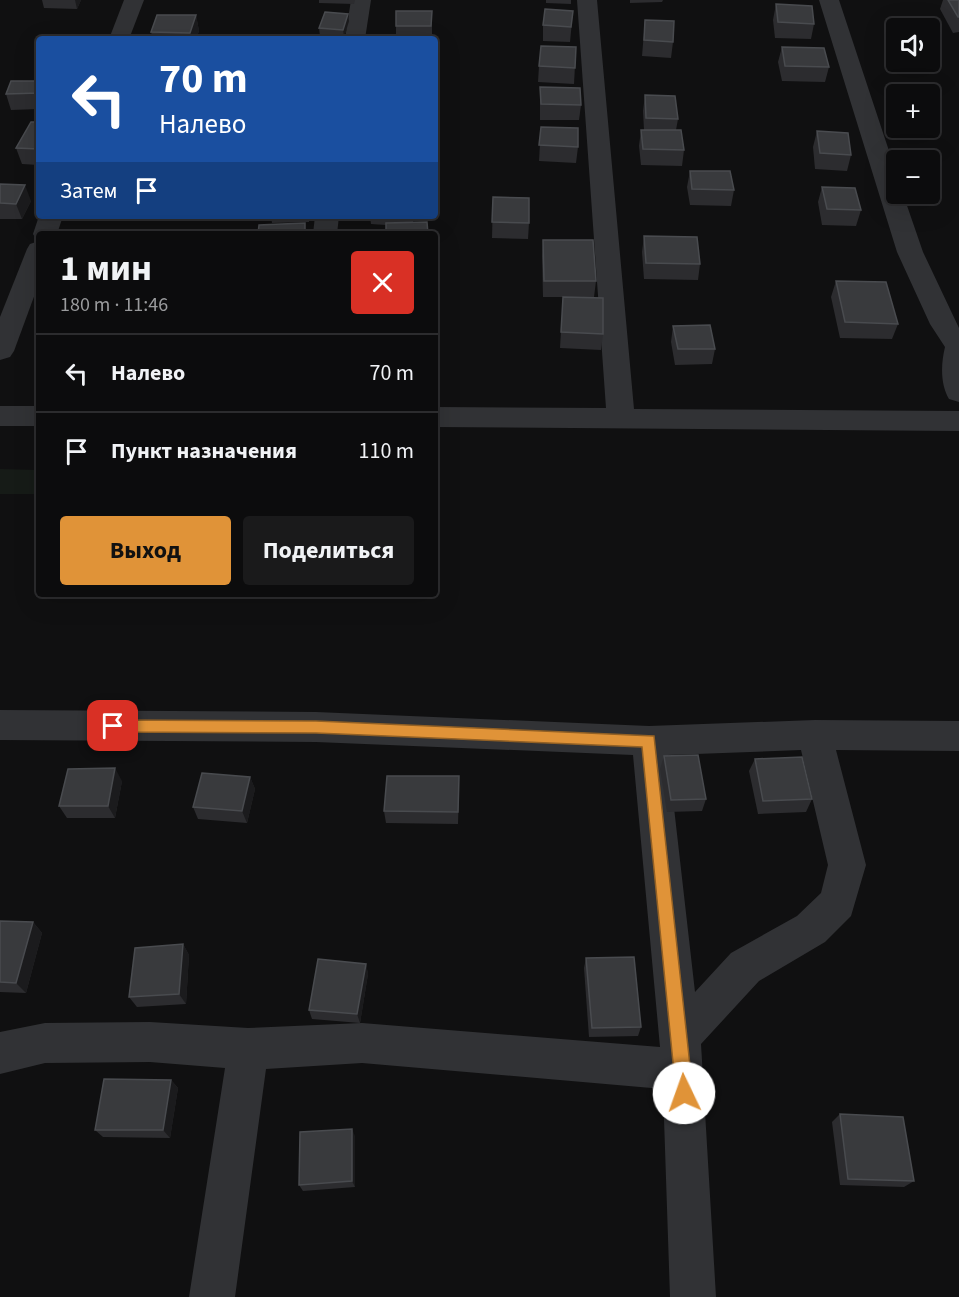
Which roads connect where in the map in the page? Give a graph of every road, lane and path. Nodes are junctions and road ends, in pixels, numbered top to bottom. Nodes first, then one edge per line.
1 (134, 0) edge
2 (361, 0) edge
3 (587, 0) edge
4 (829, 0) edge
5 (120, 36) edge
6 (355, 36) edge
7 (36, 257) edge
8 (959, 348) edge
9 (0, 351) edge
10 (959, 392) edge
11 (0, 416) edge
12 (36, 416) edge
13 (438, 417) edge
14 (621, 418) junction
15 (959, 421) edge
16 (0, 725) edge
17 (815, 735) junction
18 (959, 736) edge
19 (649, 741) junction
20 (248, 1049) junction
21 (0, 1053) edge
22 (682, 1054) junction
23 (212, 1297) edge
24 (693, 1297) edge

1 - 5 street
2 - 6 street
3 - 14 street
4 - 8 street
7 - 9 street
8 - 10 street
11 - 12 street
13 - 14 street
14 - 15 street
16 - 19 street
17 - 18 street
17 - 19 street
17 - 22 street
19 - 22 street
20 - 21 street
20 - 22 street
20 - 23 street
22 - 24 street

